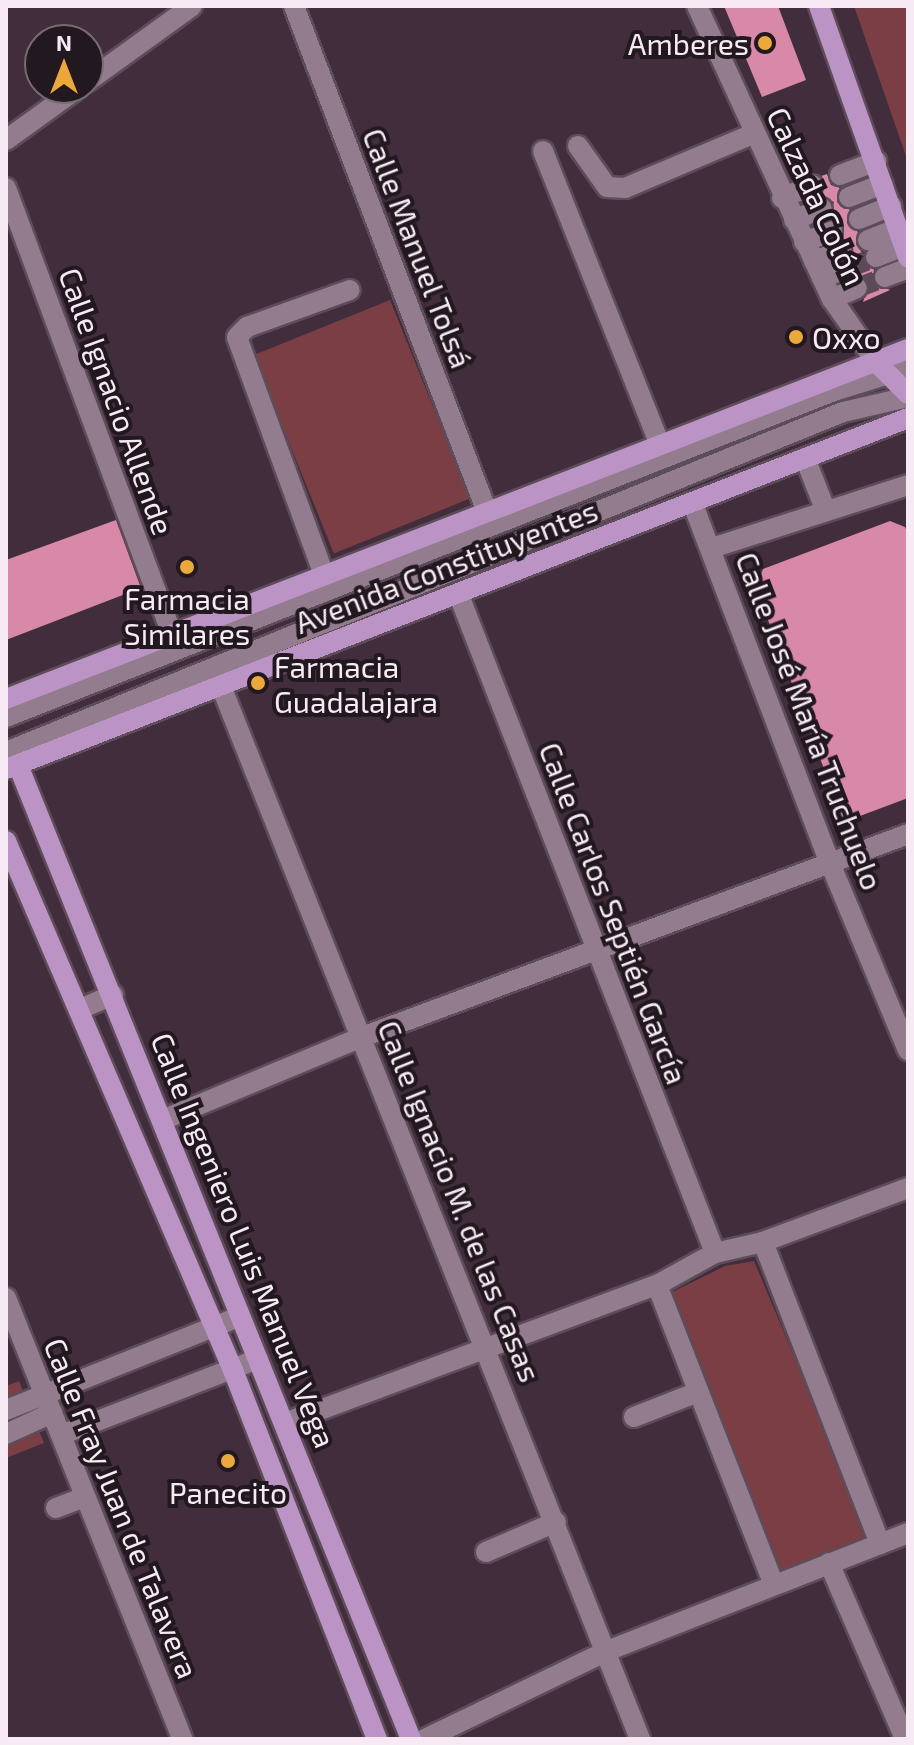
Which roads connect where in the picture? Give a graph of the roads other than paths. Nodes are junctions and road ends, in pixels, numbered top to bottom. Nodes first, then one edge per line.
1 (192, 6) edge
2 (294, 6) edge
3 (697, 6) edge
4 (819, 6) edge
5 (104, 69) edge
6 (56, 104) edge
7 (753, 134) junction
8 (6, 140) edge
9 (578, 146) dead end
10 (543, 151) dead end
11 (876, 161) junction
12 (840, 175) dead end
13 (883, 184) junction
14 (812, 185) dead end
15 (6, 188) edge
16 (849, 197) dead end
17 (782, 198) junction
18 (891, 206) junction
19 (822, 208) dead end
20 (859, 219) dead end
21 (794, 220) junction
22 (832, 231) dead end
23 (804, 242) junction
24 (904, 244) edge
25 (872, 248) tunnel mouth
26 (844, 259) tunnel mouth
27 (908, 268) edge
28 (818, 270) junction
29 (885, 277) tunnel mouth
30 (857, 288) tunnel mouth
31 (350, 290) dead end
32 (832, 299) junction
33 (908, 349) edge
34 (908, 368) edge
35 (881, 369) junction
36 (908, 396) edge
37 (908, 418) edge
38 (660, 445) junction
39 (805, 458) junction
40 (908, 485) edge
41 (692, 502) junction
42 (825, 509) junction
43 (487, 512) junction
44 (712, 548) junction
45 (324, 575) junction
46 (458, 593) junction
47 (172, 634) junction
48 (221, 686) junction
49 (6, 699) edge
50 (6, 717) edge
51 (10, 762) edge
52 (908, 834) edge
53 (6, 841) edge
54 (830, 863) junction
55 (594, 949) junction
56 (113, 995) junction
57 (80, 1009) junction
58 (362, 1037) junction
59 (908, 1050) edge
60 (165, 1119) junction
61 (908, 1188) edge
62 (763, 1242) junction
63 (715, 1253) junction
64 (657, 1285) junction
65 (7, 1306) edge
66 (239, 1317) junction
67 (212, 1327) junction
68 (487, 1349) junction
69 (258, 1359) junction
70 (233, 1370) junction
71 (43, 1392) junction
72 (698, 1392) junction
73 (6, 1410) edge
74 (52, 1413) junction
75 (634, 1417) dead end
76 (285, 1423) junction
77 (6, 1434) edge
78 (61, 1435) junction
79 (84, 1497) junction
80 (56, 1508) dead end
81 (556, 1522) junction
82 (908, 1533) edge
83 (880, 1544) junction
84 (486, 1552) dead end
85 (829, 1563) junction
86 (774, 1585) junction
87 (607, 1651) junction
88 (182, 1739) edge
89 (377, 1739) edge
90 (411, 1739) edge
91 (425, 1739) edge
92 (640, 1739) edge
93 (905, 1739) edge

1 - 5 street
2 - 43 street, Calle Manuel Tolsá
3 - 7 street, Calzada Colón
4 - 11 main road
6 - 8 street
7 - 9 street
7 - 17 street, Calzada Colón
10 - 38 street
11 - 12 street
11 - 13 main road
13 - 16 street
13 - 18 main road
14 - 17 street
15 - 47 street, Calle Ignacio Allende
17 - 21 street, Calzada Colón
18 - 20 street
18 - 24 main road
19 - 21 street
21 - 23 street, Calzada Colón
22 - 23 street
23 - 28 street, Calzada Colón
24 - 25 street
26 - 28 street
27 - 29 street
28 - 32 street, Calzada Colón
30 - 32 street
31 - 45 street
32 - 35 street, Calzada Colón
33 - 35 main road, Avenida Constituyentes
34 - 35 street
35 - 36 main road, Calzada Colón
35 - 38 main road, Avenida Constituyentes
35 - 50 street
36 - 51 street
37 - 39 main road, Avenida Constituyentes
38 - 43 main road, Avenida Constituyentes
39 - 41 main road, Avenida Constituyentes
39 - 42 street
40 - 42 street
41 - 44 street, Calle José María Truchuelo
41 - 46 main road, Avenida Constituyentes
42 - 44 street
43 - 45 main road, Avenida Constituyentes
44 - 54 street, Calle José María Truchuelo
45 - 47 main road, Avenida Constituyentes
46 - 48 main road, Avenida Constituyentes
46 - 55 street, Calle Carlos Septién García
47 - 49 main road, Avenida Constituyentes
48 - 51 main road, Avenida Constituyentes
48 - 58 street, Calle Ignacio M. de las Casas
51 - 56 main road, Calle Ingeniero Luis Manuel Vega
52 - 54 street
53 - 57 main road, Calle Ingeniero Luis Manuel Vega
54 - 55 street
54 - 59 street, Calle José María Truchuelo
55 - 58 street
55 - 63 street, Calle Carlos Septién García
56 - 57 street
56 - 60 main road, Calle Ingeniero Luis Manuel Vega
57 - 67 main road, Calle Ingeniero Luis Manuel Vega
58 - 60 street
58 - 68 street, Calle Ignacio M. de las Casas
60 - 66 main road, Calle Ingeniero Luis Manuel Vega
61 - 62 street
62 - 63 street
62 - 83 street
63 - 64 street
64 - 68 street
64 - 72 street
65 - 71 street, Calle Fray Juan de Talavera
66 - 67 street
66 - 69 main road, Calle Ingeniero Luis Manuel Vega
67 - 70 main road, Calle Ingeniero Luis Manuel Vega
67 - 71 street
68 - 76 street
68 - 81 street, Calle Ignacio M. de las Casas
69 - 70 street
69 - 76 main road, Calle Ingeniero Luis Manuel Vega
70 - 78 street
70 - 89 main road, Calle Ingeniero Luis Manuel Vega
71 - 73 street
71 - 74 street, Calle Fray Juan de Talavera
72 - 75 street
72 - 86 street
74 - 77 street
74 - 78 street, Calle Fray Juan de Talavera
76 - 90 main road, Calle Ingeniero Luis Manuel Vega
78 - 79 street, Calle Fray Juan de Talavera
79 - 80 street
79 - 88 street, Calle Fray Juan de Talavera
81 - 84 street
81 - 87 street, Calle Ignacio M. de las Casas
82 - 83 street
83 - 85 street
85 - 86 street
85 - 93 street
86 - 87 street
87 - 91 street
87 - 92 street, Calle Ignacio M. de las Casas

